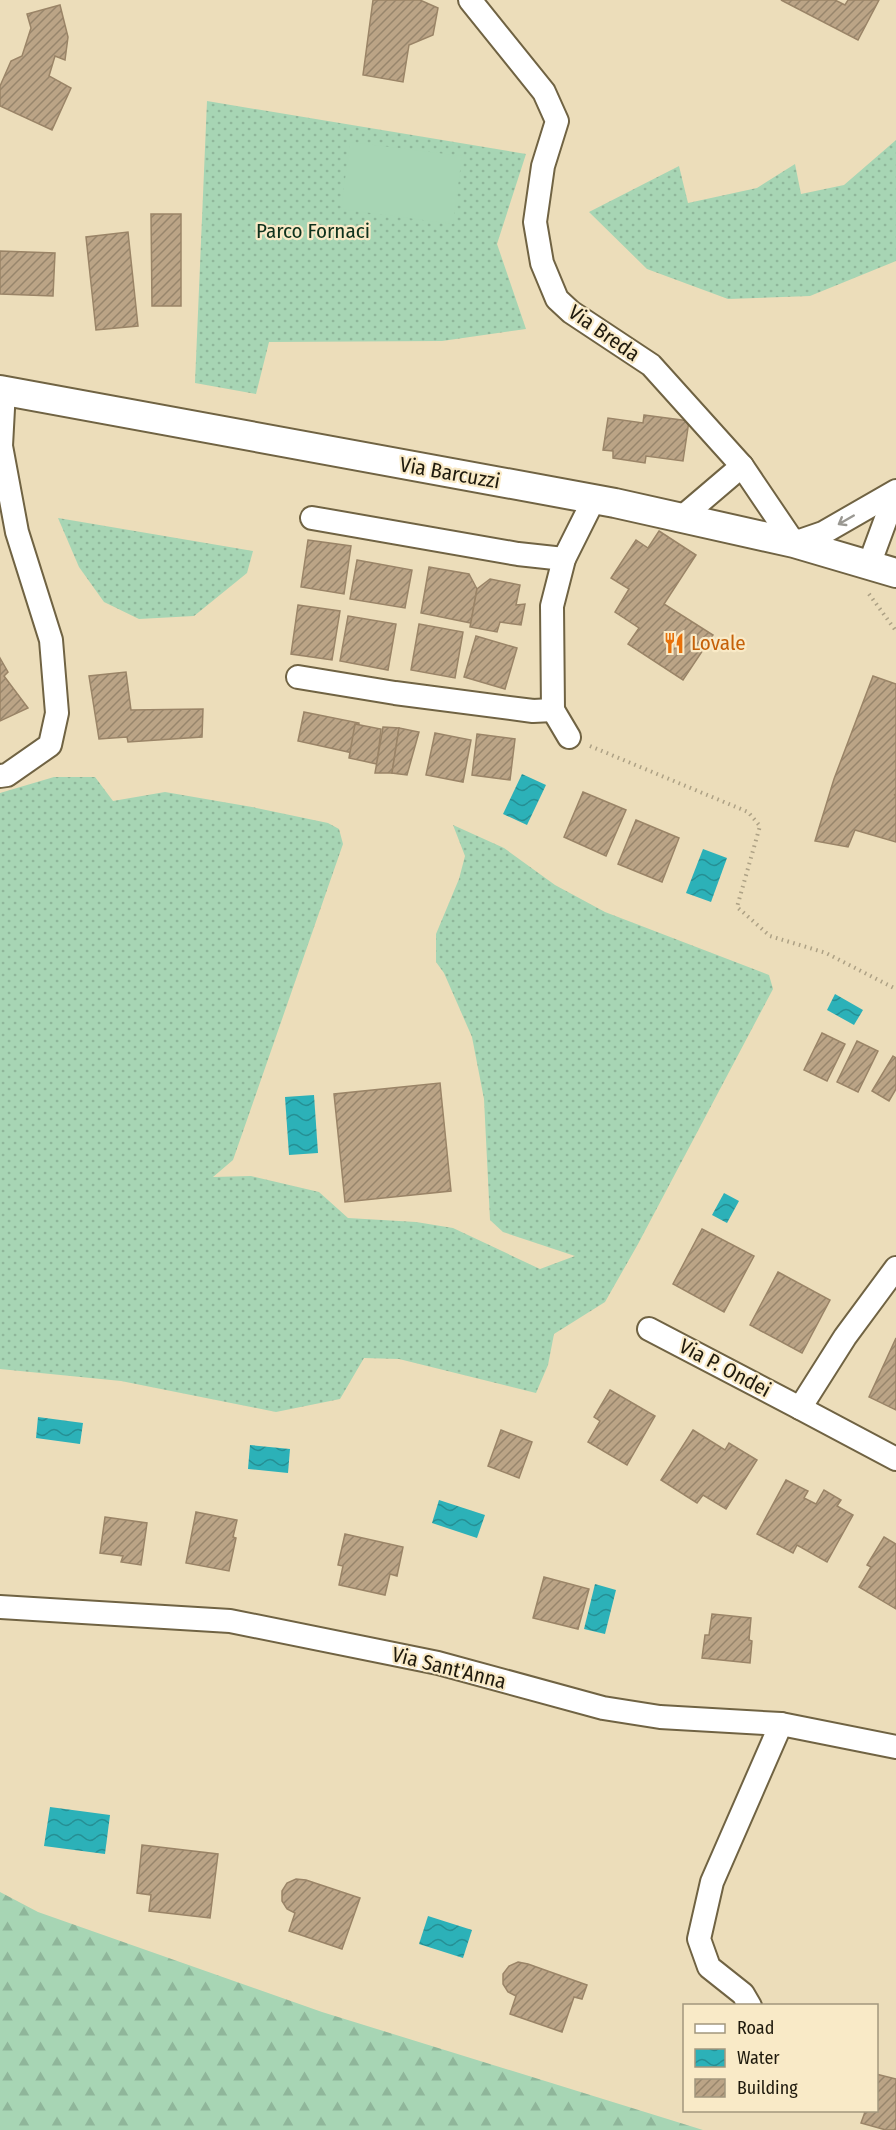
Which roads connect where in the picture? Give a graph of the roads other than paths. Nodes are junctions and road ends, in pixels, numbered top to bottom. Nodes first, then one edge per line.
1 (470, 0) edge
2 (2, 390) edge
3 (742, 466) junction
4 (896, 491) edge
5 (594, 500) junction
6 (896, 500) edge
7 (312, 518) dead end
8 (681, 518) junction
9 (8, 532) edge
10 (794, 543) junction
11 (564, 559) junction
12 (868, 565) junction
13 (896, 573) edge
14 (298, 677) dead end
15 (553, 710) junction
16 (569, 737) road end
17 (0, 776) edge
18 (896, 1268) edge
19 (649, 1329) dead end
20 (800, 1408) junction
21 (896, 1459) edge
22 (0, 1606) edge
23 (781, 1724) junction
24 (896, 1747) edge
25 (749, 2004) edge

1 - 3 street, Via Breda
2 - 5 street, Via Barcuzzi
2 - 9 street
3 - 8 street
3 - 10 street, Via Breda
4 -> 10 street
5 - 8 street, Via Barcuzzi
5 - 11 street
6 - 12 street
7 - 11 street
8 - 10 street, Via Barcuzzi
9 - 17 street
10 - 12 street, Via Barcuzzi
11 - 15 street
12 - 13 street, Via Barcuzzi
14 - 15 street
15 - 16 street
18 - 20 street
19 - 20 street, Via P. Ondei
20 - 21 street, Via P. Ondei
22 - 23 street, Via Sant'Anna
23 - 24 street, Via Sant'Anna
23 - 25 street

